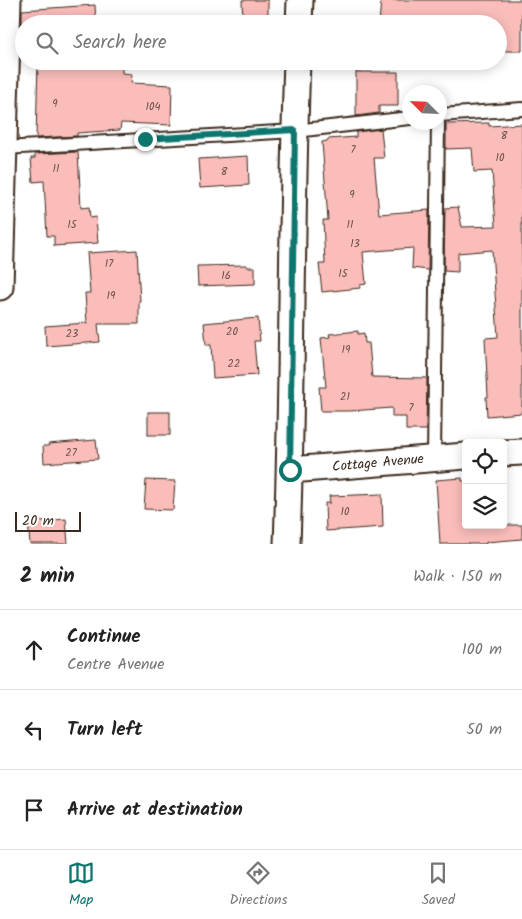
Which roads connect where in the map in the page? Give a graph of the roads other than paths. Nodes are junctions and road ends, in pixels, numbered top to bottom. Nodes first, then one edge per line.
1 (8, 0) edge
2 (300, 0) edge
3 (299, 15) edge
4 (297, 70) edge
5 (522, 109) edge
6 (447, 114) edge
7 (402, 119) edge
8 (295, 130) junction
9 (438, 130) edge
10 (4, 148) junction
11 (0, 287) edge
12 (522, 452) edge
13 (507, 454) edge
14 (462, 456) edge
15 (434, 458) junction
16 (290, 470) junction
17 (287, 544) edge

1 - 10 street
2 - 3 street
4 - 8 street
5 - 6 lane
7 - 8 lane
8 - 10 lane
8 - 16 street
9 - 15 lane
10 - 11 street
12 - 13 street
14 - 15 street, Cottage Avenue
15 - 16 street, Cottage Avenue
16 - 17 street

